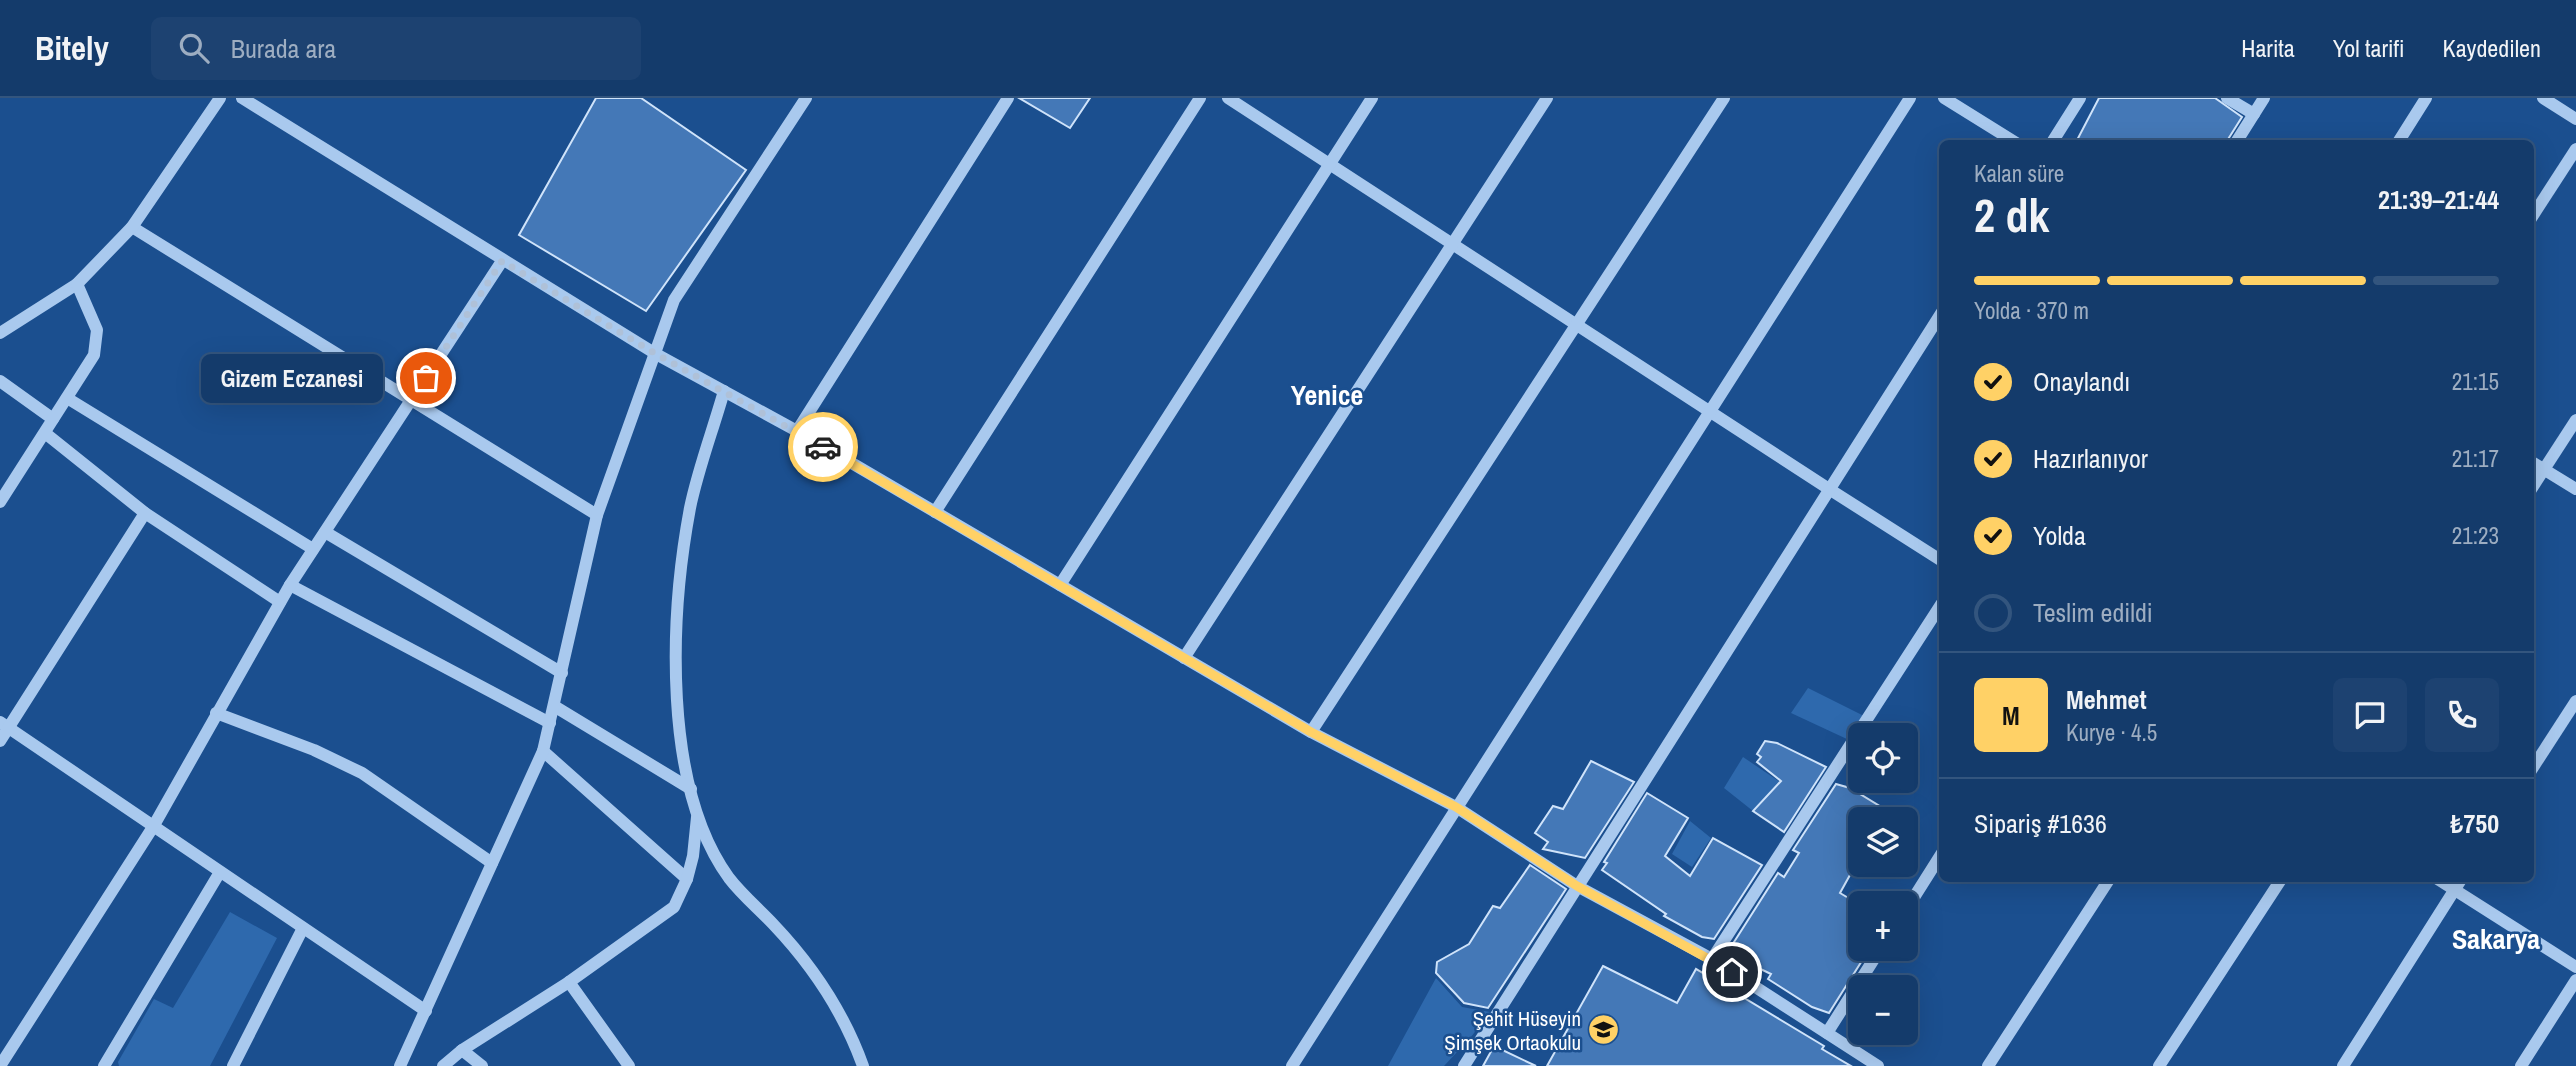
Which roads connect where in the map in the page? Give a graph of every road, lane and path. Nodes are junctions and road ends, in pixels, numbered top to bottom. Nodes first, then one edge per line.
1 (220, 98) edge
2 (242, 98) edge
3 (806, 98) edge
4 (1008, 98) edge
5 (1200, 98) edge
6 (1228, 98) edge
7 (1372, 98) edge
8 (1547, 98) edge
9 (1724, 98) edge
10 (1910, 98) edge
11 (1944, 98) edge
12 (2080, 98) edge
13 (2227, 98) edge
14 (2264, 98) edge
15 (2426, 98) edge
16 (2543, 98) edge
17 (2254, 114) junction
18 (2576, 119) edge
19 (2012, 140) edge
20 (2053, 140) edge
21 (2238, 140) edge
22 (2400, 140) edge
23 (2576, 149) edge
24 (1330, 164) junction
25 (2534, 214) edge
26 (132, 227) junction
27 (1451, 243) junction
28 (502, 261) junction
29 (77, 284) junction
30 (1939, 317) edge
31 (1576, 325) junction
32 (0, 333) edge
33 (656, 354) junction
34 (0, 381) edge
35 (724, 391) junction
36 (67, 398) junction
37 (410, 401) junction
38 (1709, 412) junction
39 (54, 419) junction
40 (2576, 420) edge
41 (797, 431) junction
42 (45, 433) junction
43 (2534, 464) edge
44 (2544, 470) junction
45 (2534, 485) edge
46 (1829, 489) junction
47 (2576, 489) edge
48 (0, 502) edge
49 (935, 512) junction
50 (145, 513) junction
51 (597, 515) junction
52 (325, 532) junction
53 (313, 549) junction
54 (1939, 559) edge
55 (290, 585) junction
56 (1060, 585) junction
57 (280, 602) junction
58 (1939, 608) edge
59 (1184, 658) junction
60 (562, 673) junction
61 (2576, 701) edge
62 (554, 706) junction
63 (216, 713) junction
64 (550, 723) junction
65 (4, 726) edge
66 (1311, 732) junction
67 (0, 741) edge
68 (543, 751) junction
69 (2534, 766) edge
70 (691, 789) junction
71 (1456, 807) junction
72 (698, 815) junction
73 (153, 827) junction
74 (1939, 858) edge
75 (492, 863) junction
76 (220, 872) junction
77 (687, 879) junction
78 (2107, 882) edge
79 (2280, 882) edge
80 (2442, 882) edge
81 (2460, 882) edge
82 (1577, 886) junction
83 (2455, 890) junction
84 (1918, 891) edge
85 (303, 928) junction
86 (1712, 959) junction
87 (1873, 961) edge
88 (2576, 967) edge
89 (2576, 980) edge
90 (569, 982) junction
91 (426, 1011) junction
92 (1827, 1033) junction
93 (463, 1050) junction
94 (0, 1066) edge
95 (104, 1066) edge
96 (233, 1066) edge
97 (400, 1066) edge
98 (443, 1066) edge
99 (482, 1066) edge
100 (629, 1066) edge
101 (863, 1066) edge
102 (1292, 1066) edge
103 (1464, 1066) edge
104 (1878, 1066) edge
105 (1988, 1066) edge
106 (2159, 1066) edge
107 (2343, 1066) edge
108 (2521, 1066) edge

1 - 26 street
2 - 28 street
3 - 33 street
4 - 41 street
5 - 49 street
6 - 24 street
7 - 24 street
8 - 27 street
9 - 31 street
10 - 38 street
11 - 19 street
12 - 20 street
13 - 17 street
14 - 17 street
15 - 22 street
16 - 18 street
17 - 21 street
23 - 25 street
24 - 27 street
24 - 56 street
26 - 29 street
26 - 37 street
27 - 31 street
27 - 59 street
28 - 33 street
28 - 37 street
29 - 32 street
29 - 36 street
30 - 46 street
31 - 38 street
31 - 66 street
33 - 35 street
33 - 51 street
34 - 39 street
35 - 41 street
35 - 70 street
36 - 39 street
36 - 53 street
37 - 51 street
37 - 52 street
38 - 46 street
38 - 71 street
39 - 42 street
40 - 44 street
41 - 49 street
42 - 48 street
42 - 50 street
43 - 44 street
44 - 45 street
44 - 47 street
46 - 54 street
46 - 82 street
49 - 56 street
50 - 57 street
50 - 65 street
51 - 60 street
52 - 53 street
52 - 60 street
53 - 55 street
55 - 57 street
55 - 64 street
56 - 59 street
57 - 63 street
58 - 86 street
59 - 66 street
60 - 62 street
61 - 69 street
62 - 64 street
62 - 70 street
63 - 73 street
63 - 75 street
64 - 68 street
65 - 67 street
65 - 73 street
66 - 71 street
68 - 75 street
68 - 77 street
70 - 72 street
71 - 82 street
71 - 102 street
72 - 77 street
72 - 101 street
73 - 76 street
73 - 94 street
74 - 84 street
75 - 91 street
76 - 85 street
76 - 95 street
77 - 90 street
78 - 105 street
79 - 106 street
80 - 83 street
81 - 83 street
82 - 86 street
82 - 103 street
83 - 88 street
83 - 107 street
85 - 91 street
85 - 96 street
86 - 92 street
87 - 92 street
89 - 108 street
90 - 93 street
90 - 100 street
91 - 97 street
92 - 104 street
93 - 98 street
93 - 99 street

